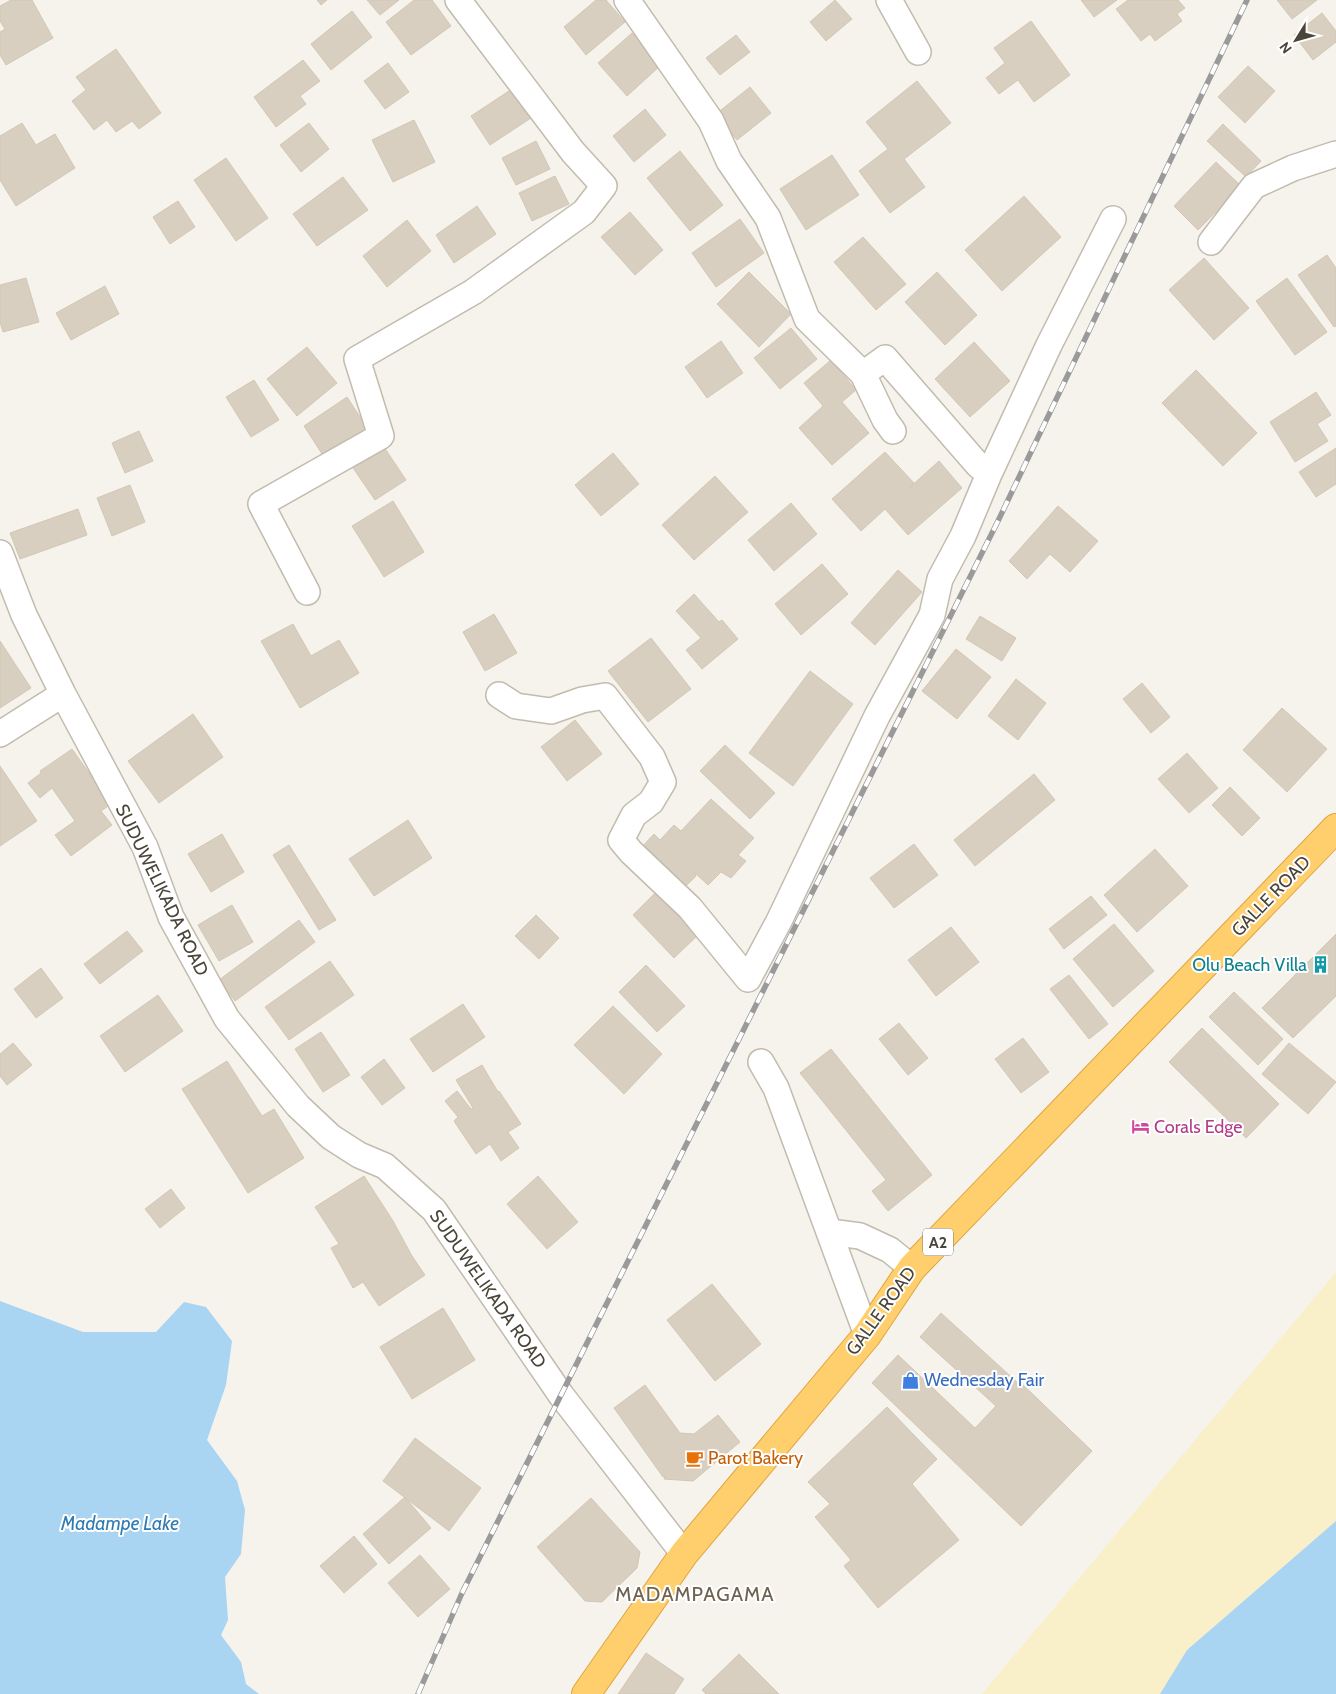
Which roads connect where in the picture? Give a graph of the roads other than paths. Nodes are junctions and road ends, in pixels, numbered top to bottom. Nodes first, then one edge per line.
1 (458, 0) edge
2 (627, 0) edge
3 (889, 0) edge
4 (918, 52) dead end
5 (1336, 154) edge
6 (1113, 219) dead end
7 (1211, 242) dead end
8 (863, 374) junction
9 (894, 431) dead end
10 (989, 474) junction
11 (0, 553) edge
12 (307, 592) dead end
13 (63, 694) junction
14 (499, 695) dead end
15 (0, 734) edge
16 (1336, 828) edge
17 (761, 1062) dead end
18 (830, 1232) junction
19 (912, 1268) junction
20 (867, 1335) junction
21 (684, 1554) junction
22 (586, 1694) edge

1 - 12 street
2 - 8 street
3 - 4 street
5 - 7 street
6 - 10 street
8 - 9 street
8 - 10 street
10 - 14 street
11 - 13 street, SUDUWELIKADA ROAD
13 - 15 street
13 - 21 street, SUDUWELIKADA ROAD
16 - 19 highway, GALLE ROAD / A2
17 - 18 street
18 - 19 street
18 - 20 street
19 - 20 highway, GALLE ROAD / A2
20 - 21 highway, GALLE ROAD / A2
21 - 22 highway, GALLE ROAD / A2

